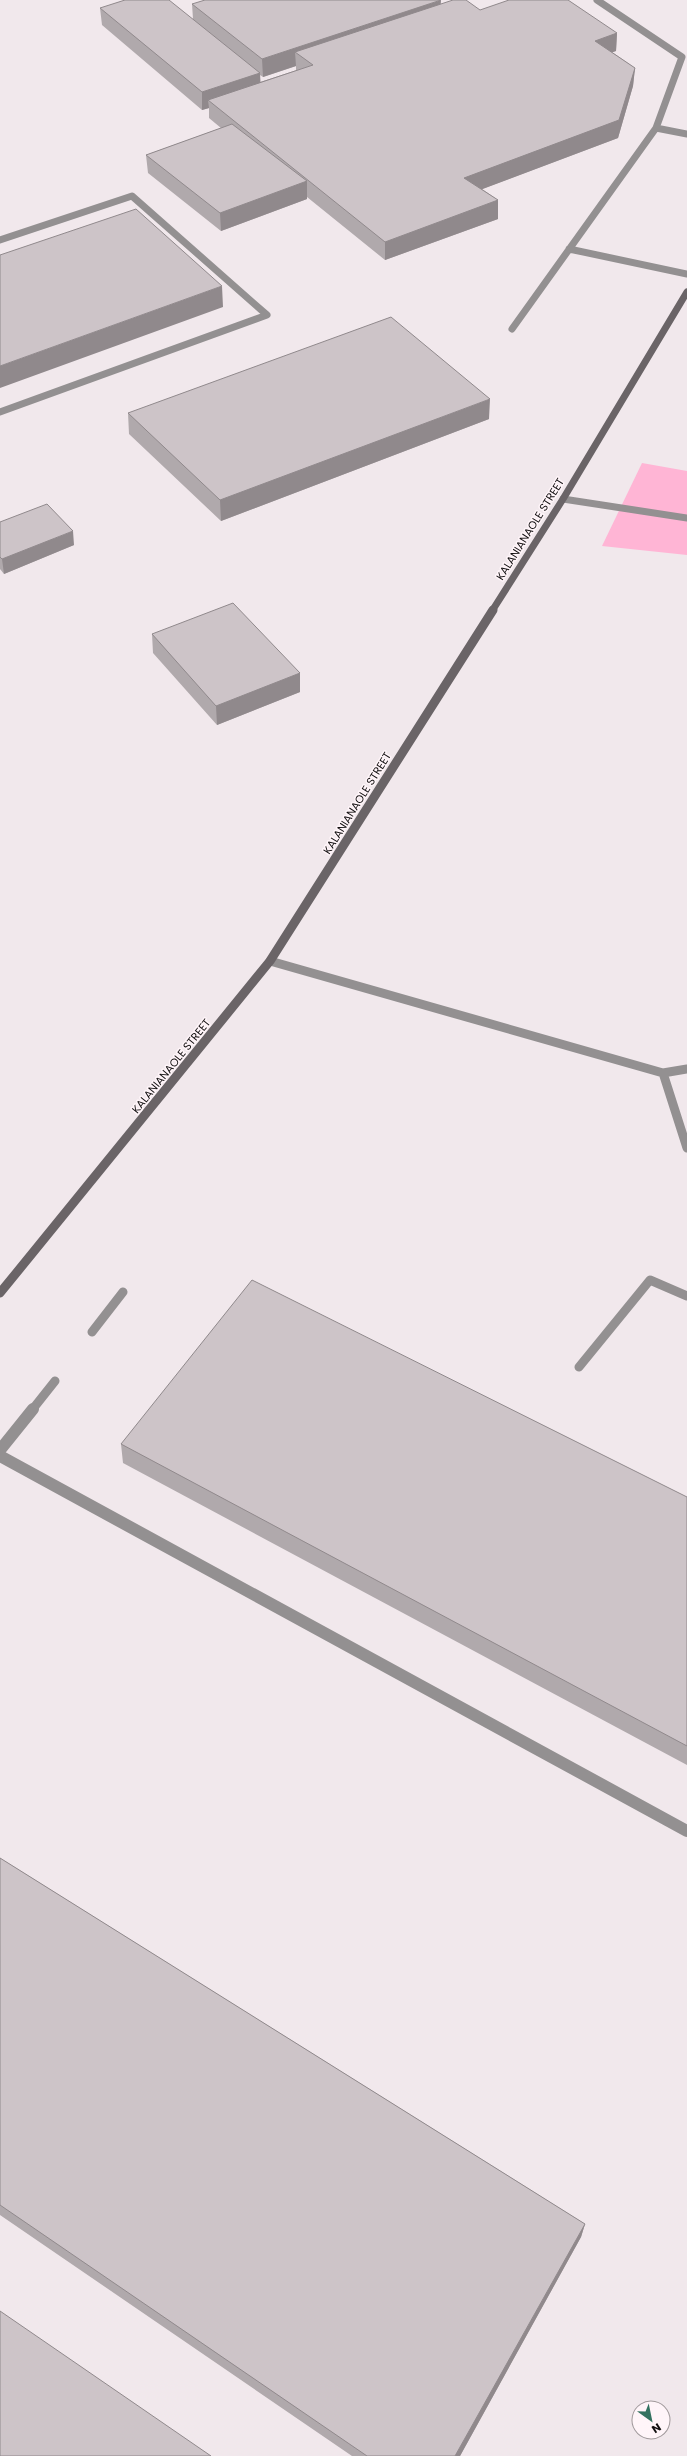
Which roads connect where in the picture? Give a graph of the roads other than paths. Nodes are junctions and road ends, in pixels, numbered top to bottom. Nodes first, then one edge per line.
1 (597, 0) edge
2 (656, 128) junction
3 (687, 134) edge
4 (0, 240) edge
5 (569, 249) junction
6 (687, 274) edge
7 (687, 292) edge
8 (512, 329) dead end
9 (0, 412) edge
10 (563, 499) junction
11 (687, 518) edge
12 (270, 961) junction
13 (687, 1069) edge
14 (663, 1073) junction
15 (687, 1148) edge
16 (123, 1292) dead end
17 (0, 1293) edge
18 (687, 1296) edge
19 (92, 1332) dead end
20 (579, 1367) dead end
21 (55, 1381) dead end
22 (0, 1450) edge
23 (0, 1456) edge
24 (687, 1831) edge

1 - 2 lane
2 - 3 lane
2 - 5 lane
4 - 9 lane
5 - 6 lane
5 - 8 lane
7 - 10 main road, KALANIANAOLE STREET
10 - 11 lane
10 - 12 main road, KALANIANAOLE STREET
12 - 14 lane
12 - 17 main road, KALANIANAOLE STREET
13 - 14 lane
14 - 15 lane
16 - 19 lane
18 - 20 lane
21 - 22 lane
23 - 24 lane

